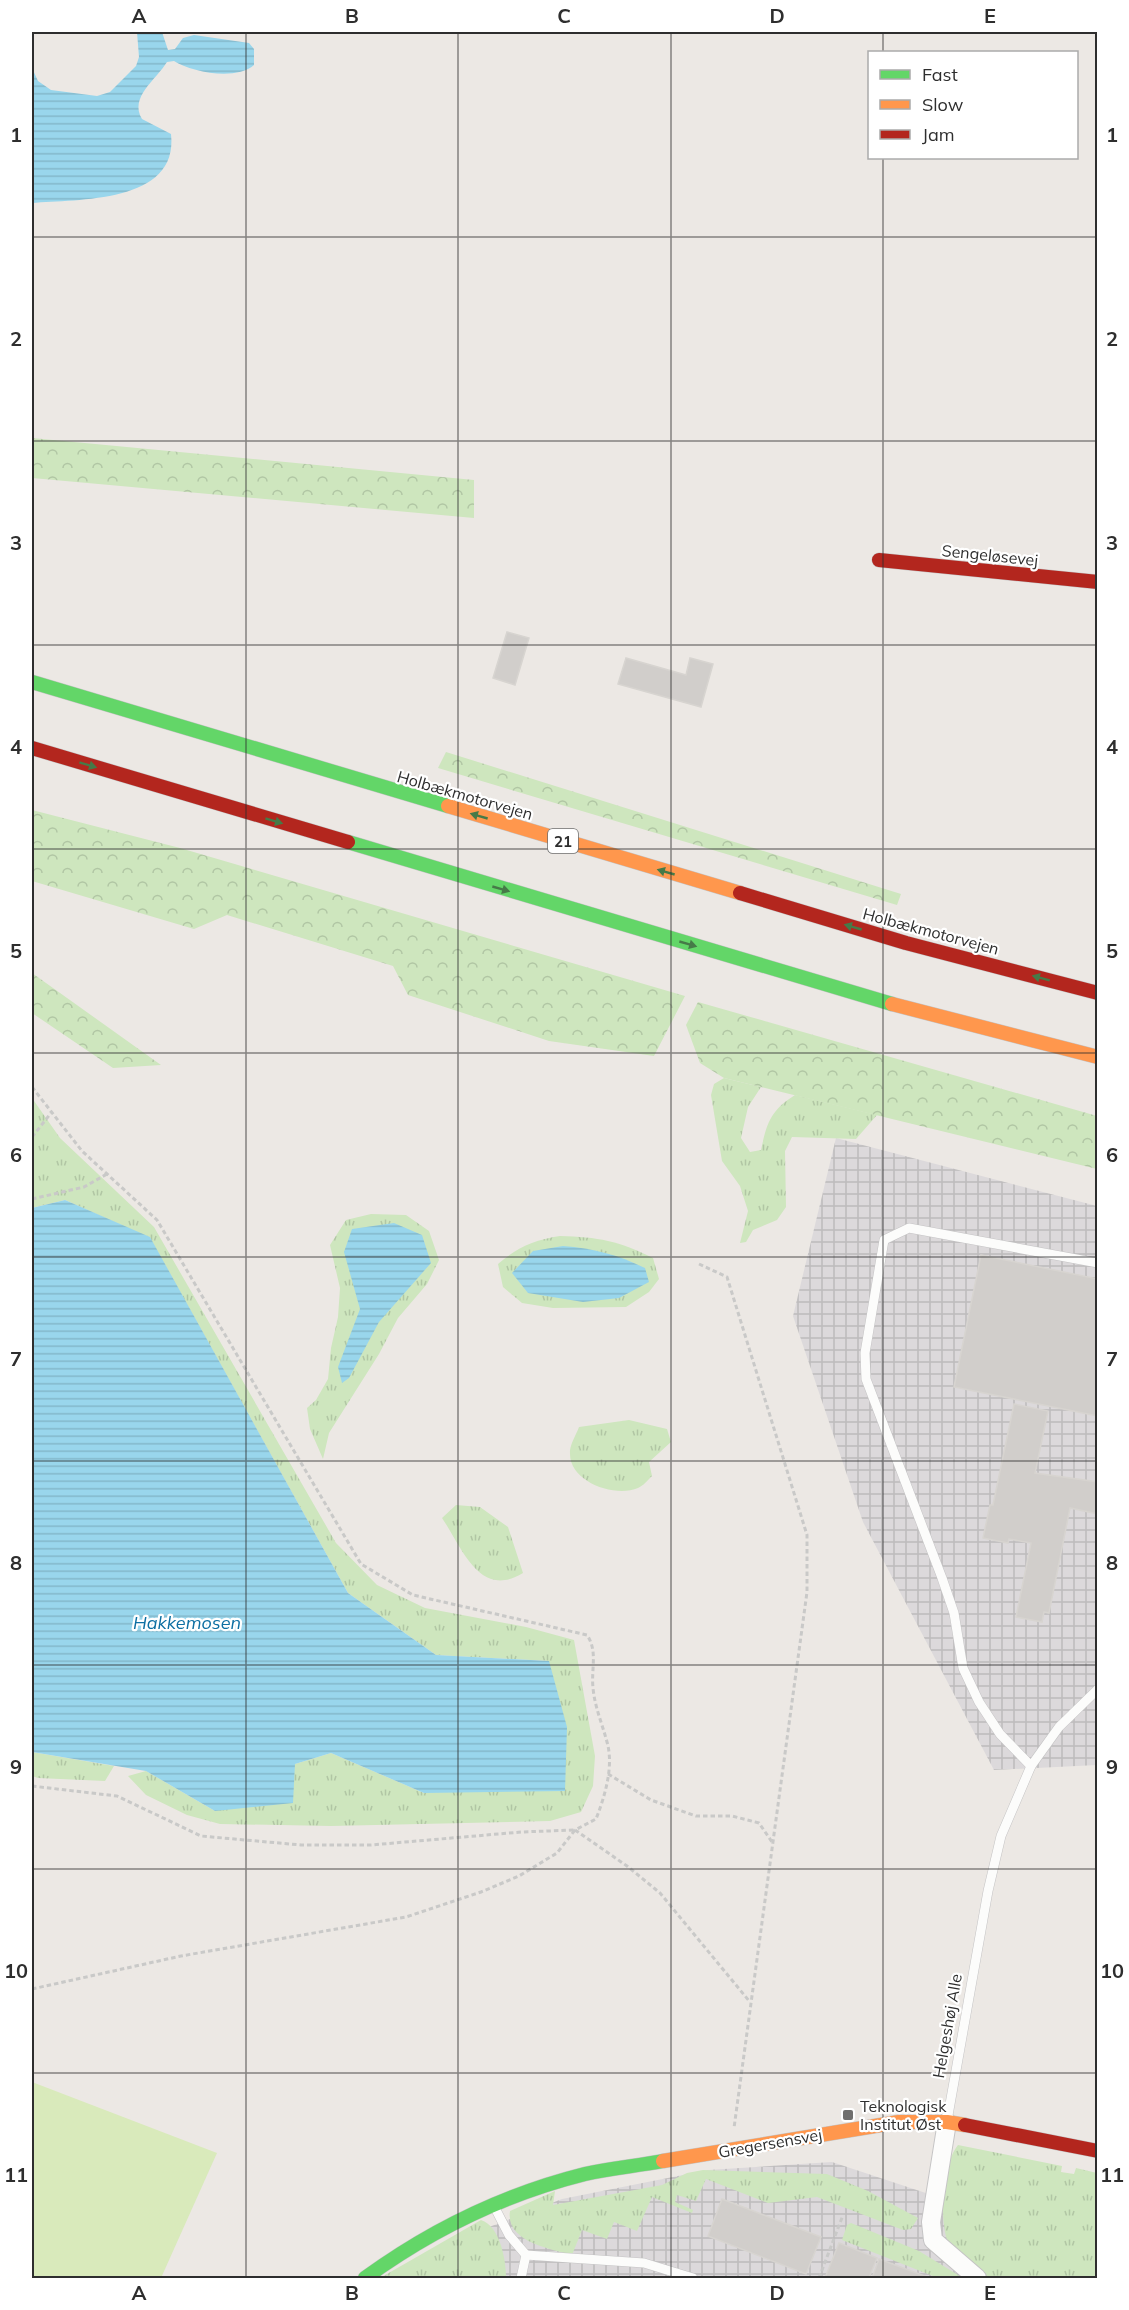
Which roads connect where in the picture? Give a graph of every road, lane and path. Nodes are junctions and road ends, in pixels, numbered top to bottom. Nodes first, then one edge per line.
1 (879, 560) dead end
2 (1098, 582) edge
3 (32, 682) edge
4 (32, 748) edge
5 (1098, 993) edge
6 (1098, 1058) edge
7 (32, 1087) edge
8 (51, 1113) junction
9 (32, 1137) edge
10 (107, 1174) junction
11 (32, 1199) edge
12 (1098, 1263) edge
13 (699, 1264) dead end
14 (1098, 1689) edge
15 (1031, 1766) junction
16 (608, 1774) junction
17 (32, 1786) edge
18 (575, 1830) junction
19 (773, 1843) junction
20 (32, 1989) edge
21 (750, 2002) junction
22 (947, 2122) junction
23 (730, 2151) junction
24 (1098, 2151) edge
25 (493, 2204) junction
26 (843, 2215) dead end
27 (526, 2255) junction
28 (364, 2278) edge
29 (521, 2278) edge
30 (693, 2278) edge
31 (819, 2278) edge
32 (977, 2278) edge

1 - 2 main road, Sengeløsevej
5 -> 3 main road, Holbækmotorvejen / 21
4 -> 6 main road
7 - 8 path
8 - 9 path
8 - 10 path
10 - 11 path
10 - 16 path
12 - 15 lane
13 - 19 path
14 - 15 lane, Helgeshøj Alle
15 - 22 lane, Helgeshøj Alle
16 - 18 path
16 - 19 path
17 - 18 path
18 - 20 path
18 - 21 path
19 - 21 path
21 - 23 path
22 - 23 main road, Gregersensvej
22 - 24 main road
22 - 32 street
23 - 25 main road, Gregersensvej
25 - 27 lane
25 - 28 main road, Gregersensvej
26 - 31 path
27 - 29 lane
27 - 30 lane

